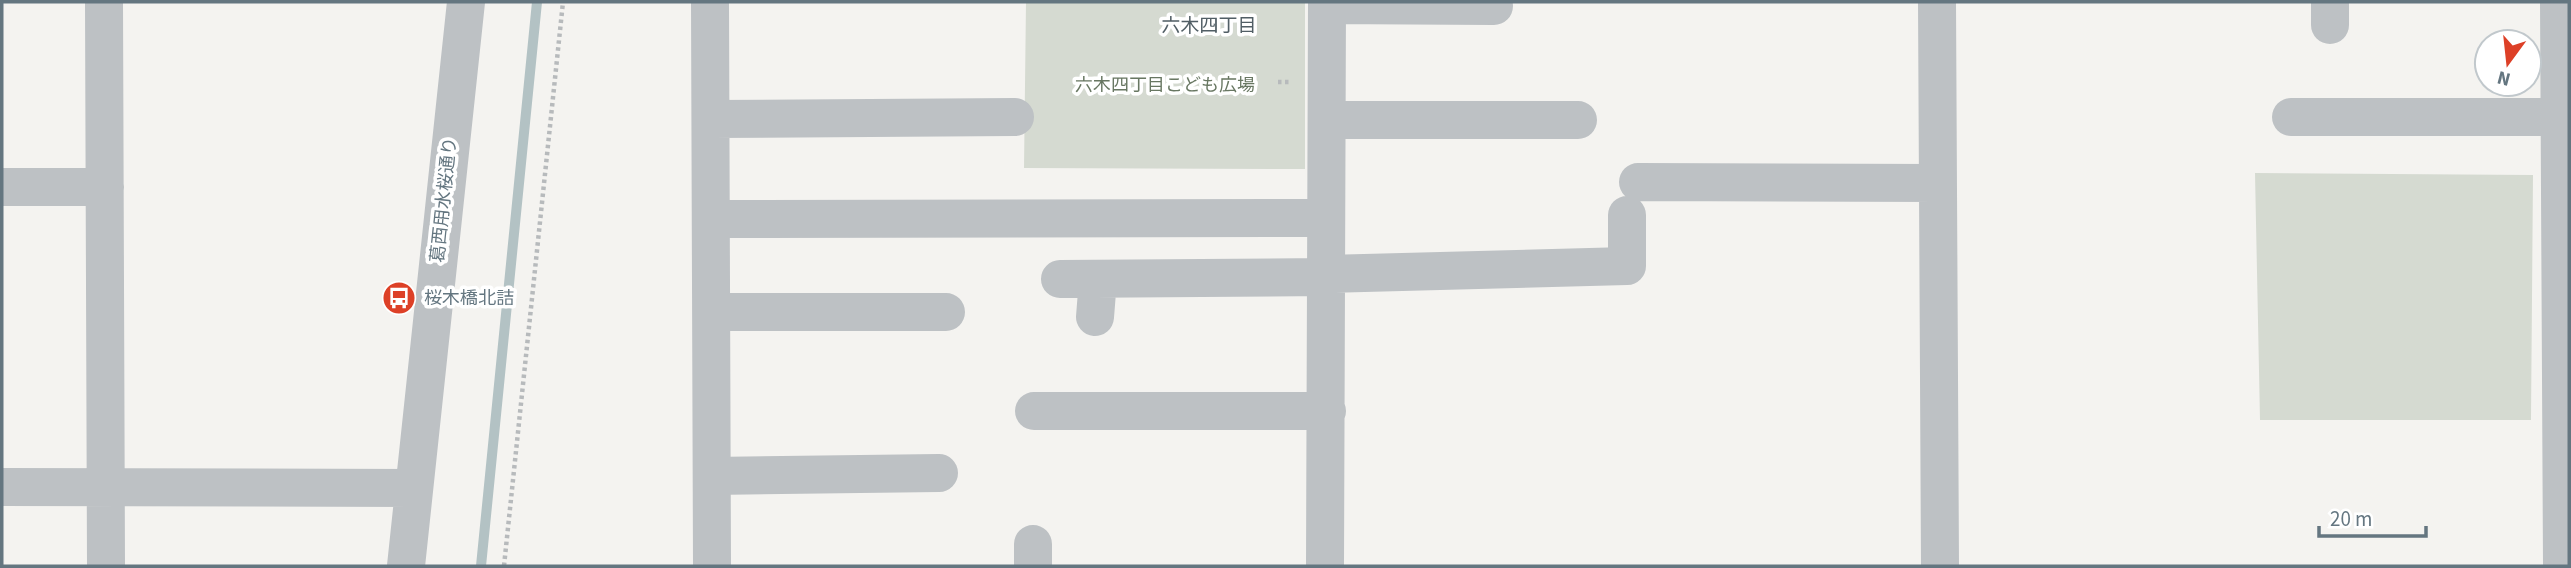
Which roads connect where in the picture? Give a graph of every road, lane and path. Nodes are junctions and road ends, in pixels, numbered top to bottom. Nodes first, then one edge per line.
1 (104, 2) edge
2 (466, 2) edge
3 (563, 2) edge
4 (710, 2) edge
5 (1937, 2) edge
6 (2559, 2) edge
7 (1327, 3) edge
8 (1494, 6) dead end
9 (1015, 117) dead end
10 (2291, 117) dead end
11 (2560, 117) junction
12 (712, 119) junction
13 (1328, 120) junction
14 (1578, 120) dead end
15 (1938, 183) junction
16 (2, 187) edge
17 (105, 187) junction
18 (2564, 203) edge
19 (1326, 218) junction
20 (712, 219) junction
21 (1326, 275) junction
22 (1060, 279) dead end
23 (1098, 279) junction
24 (712, 312) junction
25 (946, 312) dead end
26 (1095, 317) dead end
27 (1034, 411) dead end
28 (1327, 411) junction
29 (2565, 459) edge
30 (939, 473) dead end
31 (712, 476) junction
32 (2, 486) edge
33 (106, 486) junction
34 (414, 488) junction
35 (106, 566) edge
36 (406, 566) edge
37 (504, 566) edge
38 (712, 566) edge
39 (1325, 566) edge
40 (1940, 566) edge
41 (2562, 566) edge

1 - 17 street
2 - 34 street, 葛西用水桜通り
3 - 37 path
4 - 12 street
5 - 15 street
6 - 11 street
7 - 8 street
7 - 13 street
9 - 12 street
10 - 11 street
11 - 18 street
12 - 20 street
13 - 14 street
13 - 19 street
15 - 21 street
15 - 40 street
16 - 17 street
17 - 33 street
18 - 29 street
19 - 20 street
19 - 21 street
20 - 24 street
21 - 23 street
21 - 28 street
22 - 23 street
23 - 26 street
24 - 25 street
24 - 31 street
27 - 28 street
28 - 39 street
29 - 41 street
30 - 31 street
31 - 38 street
32 - 33 street
33 - 34 street
33 - 35 street
34 - 36 street, 葛西用水桜通り

